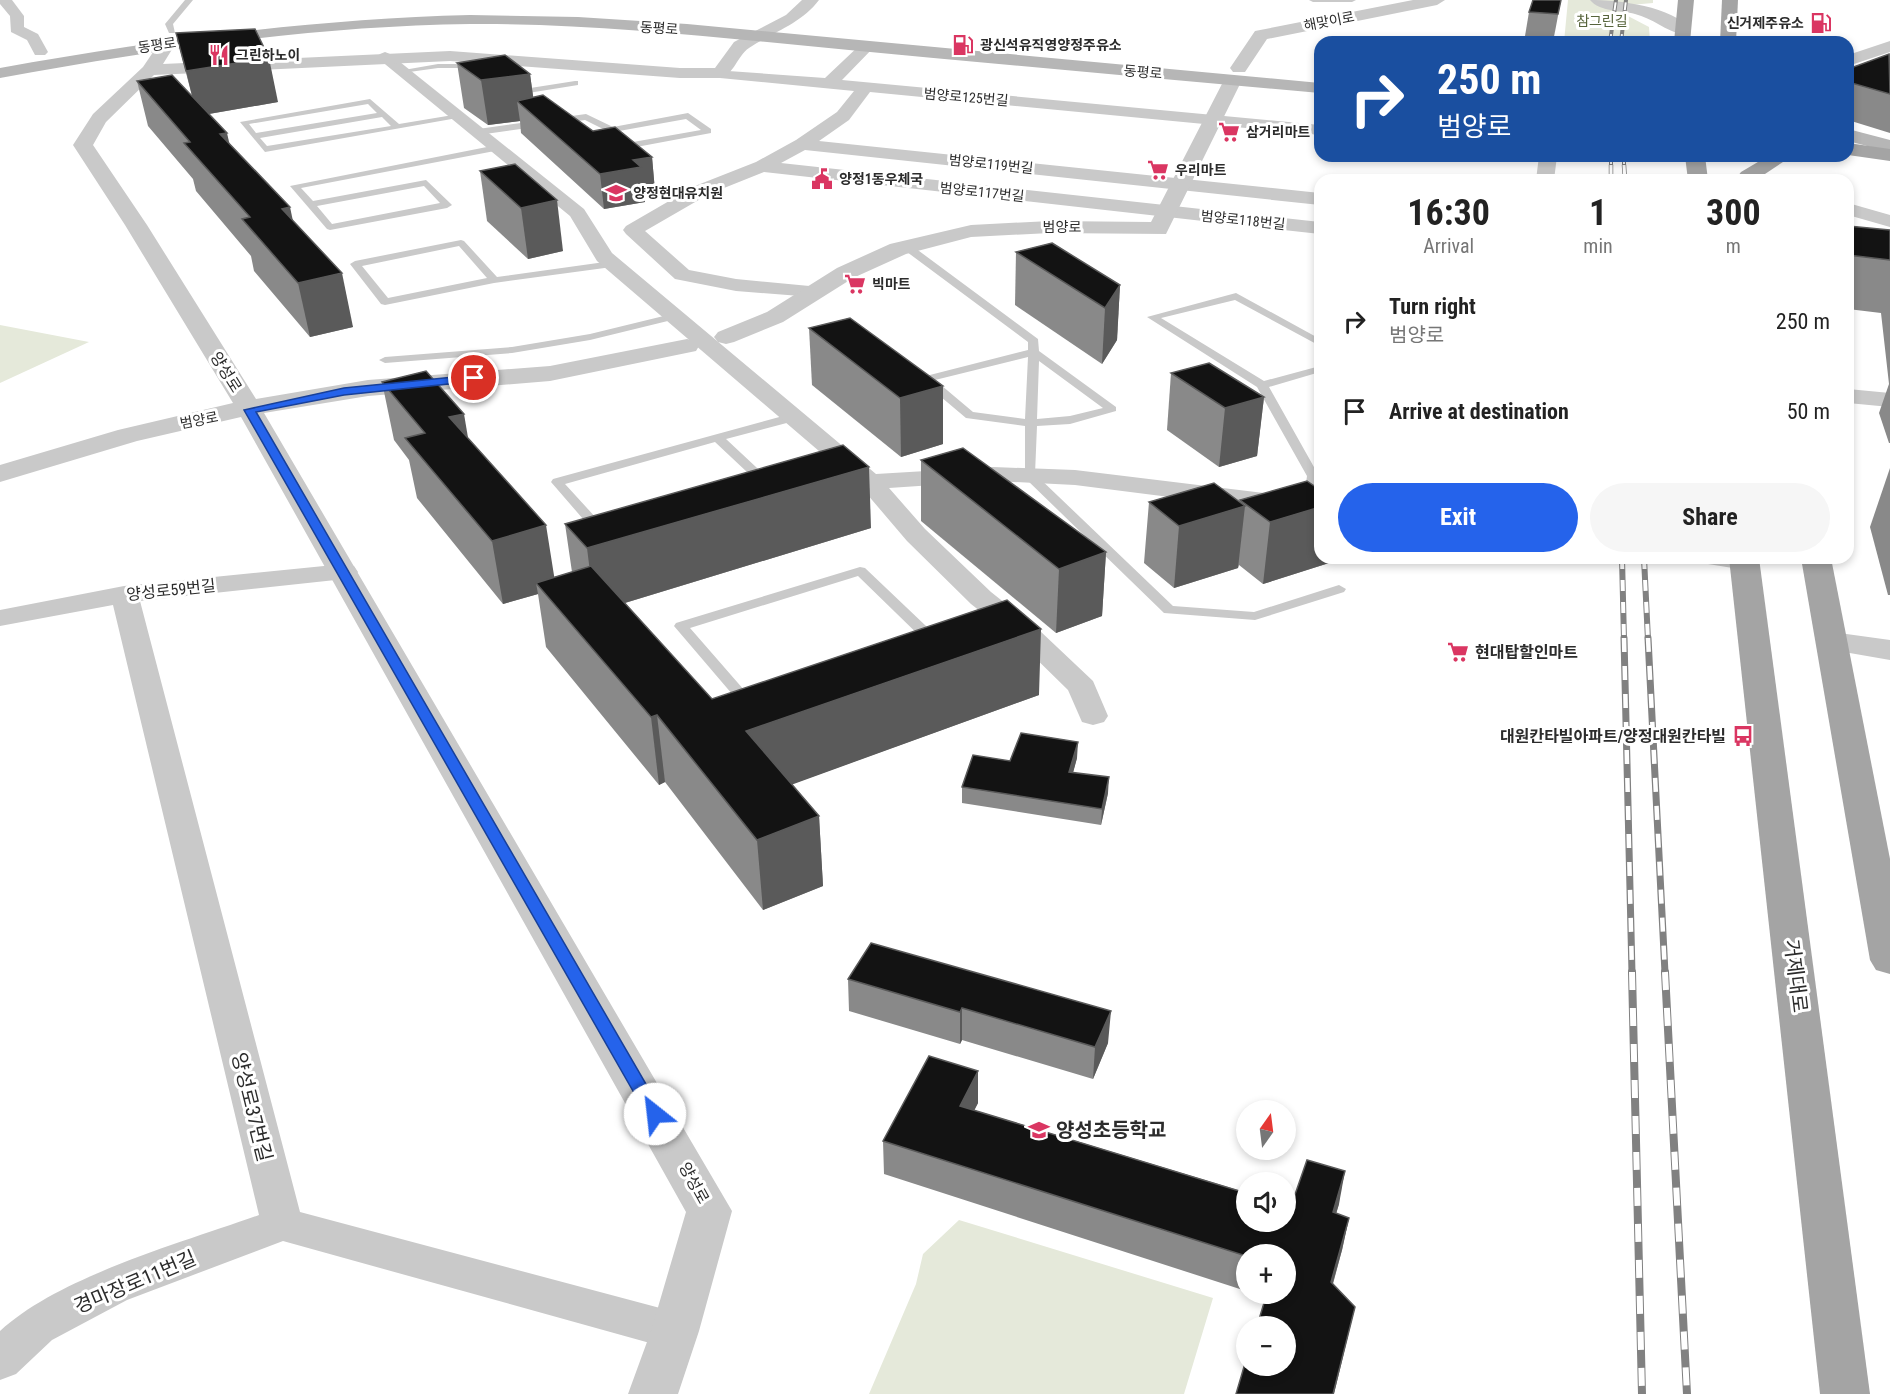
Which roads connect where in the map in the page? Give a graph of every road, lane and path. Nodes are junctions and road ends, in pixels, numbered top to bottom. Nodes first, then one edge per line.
1 (4, 0) edge
2 (189, 0) edge
3 (811, 0) edge
4 (1313, 0) edge
5 (1352, 0) edge
6 (1437, 0) edge
7 (1598, 0) edge
8 (1686, 0) edge
9 (1730, 0) edge
10 (777, 26) junction
11 (757, 36) junction
12 (1682, 36) edge
13 (1728, 36) edge
14 (170, 37) junction
15 (867, 46) junction
16 (1890, 46) edge
17 (40, 52) junction
18 (385, 57) junction
19 (1854, 59) edge
20 (0, 60) edge
21 (490, 68) edge
22 (150, 70) junction
23 (402, 71) junction
24 (0, 73) edge
25 (720, 73) junction
26 (1236, 74) junction
27 (1314, 75) edge
28 (509, 81) dead end
29 (575, 83) dead end
30 (828, 83) junction
31 (1314, 87) edge
32 (865, 88) junction
33 (384, 114) junction
34 (459, 117) junction
35 (1212, 120) junction
36 (397, 127) junction
37 (1314, 129) edge
38 (612, 130) junction
39 (478, 132) junction
40 (254, 136) junction
41 (1854, 141) edge
42 (1854, 142) edge
43 (802, 144) junction
44 (1890, 146) edge
45 (497, 148) junction
46 (1890, 155) edge
47 (1773, 162) edge
48 (762, 166) junction
49 (1754, 174) edge
50 (1180, 185) junction
51 (1314, 198) edge
52 (312, 204) junction
53 (1854, 211) edge
54 (1166, 212) junction
55 (1890, 221) edge
56 (1314, 227) edge
57 (633, 230) junction
58 (594, 238) junction
59 (907, 247) junction
60 (612, 264) junction
61 (494, 280) junction
62 (813, 291) junction
63 (676, 316) junction
64 (726, 337) dead end
65 (1314, 341) edge
66 (687, 346) dead end
67 (1034, 352) junction
68 (385, 360) dead end
69 (1314, 371) edge
70 (1262, 385) junction
71 (1854, 397) edge
72 (1890, 400) edge
73 (250, 410) junction
74 (794, 417) junction
75 (1031, 423) junction
76 (717, 438) junction
77 (0, 474) edge
78 (1029, 475) junction
79 (870, 482) junction
80 (766, 496) edge
81 (1314, 508) edge
82 (612, 542) edge
83 (1736, 564) edge
84 (1817, 564) edge
85 (344, 572) junction
86 (1339, 589) dead end
87 (124, 594) junction
88 (0, 618) edge
89 (943, 624) edge
90 (923, 630) junction
91 (1832, 642) junction
92 (1890, 650) edge
93 (1093, 716) dead end
94 (1890, 960) edge
95 (282, 1224) junction
96 (675, 1331) junction
97 (0, 1360) edge
98 (652, 1394) edge
99 (1845, 1394) edge

1 - 17 street
2 - 14 lane, 동평로
3 - 10 street
4 - 5 lane
6 - 26 street, 해맞이로
7 - 12 street
8 - 12 main road
9 - 13 main road
10 - 11 street
10 - 14 main road, 동평로
10 - 26 main road, 동평로
11 - 14 main road, 동평로
11 - 15 main road, 동평로
11 - 25 street
14 - 17 main road, 동평로
14 - 22 street, 양성로
14 - 24 main road, 동평로
15 - 26 main road, 동평로
15 - 30 street
16 - 19 street
17 - 20 main road, 동평로
18 - 22 street
18 - 23 street
18 - 25 street
21 - 23 lane
22 - 73 street, 양성로
23 - 34 street
25 - 30 street, 범양로125번길
26 - 27 main road, 동평로
26 - 31 main road, 동평로
26 - 35 street, 범양로
28 - 29 lane
30 - 32 street, 범양로125번길
32 - 35 street, 범양로125번길
32 - 43 street
33 - 36 lane
33 - 40 lane
33 - 40 lane
34 - 36 lane
34 - 39 street
35 - 37 street, 범양로125번길
35 - 50 street, 범양로
36 - 40 lane
38 - 38 lane
38 - 39 lane
39 - 45 street
41 - 44 main road
42 - 46 main road
43 - 48 street
43 - 50 street, 범양로119번길
45 - 52 lane
45 - 58 street
47 - 49 main road
48 - 54 street, 범양로117번길
48 - 57 street
50 - 51 street, 범양로119번길
50 - 54 street, 범양로
52 - 52 lane
53 - 55 street
54 - 56 street, 범양로118번길
54 - 59 street, 범양로
57 - 58 street
57 - 62 street
58 - 60 street
59 - 62 street, 범양로
59 - 67 lane
60 - 61 lane
60 - 63 street
61 - 61 lane
62 - 64 street, 범양로
63 - 68 lane
63 - 74 street
65 - 70 lane
66 - 73 street, 범양로
67 - 75 lane
67 - 75 lane
67 - 75 lane
69 - 70 lane
70 - 81 lane
71 - 72 street
73 - 77 street, 범양로
73 - 85 street, 양성로
74 - 76 lane
74 - 79 street
75 - 78 lane
76 - 80 lane
76 - 82 lane
78 - 79 street
78 - 81 street
78 - 86 lane
79 - 93 street
83 - 99 main road, 거제대로
84 - 91 main road
85 - 87 street, 양성로59번길
85 - 96 street, 양성로
87 - 88 street, 양성로59번길
87 - 95 street, 양성로37번길
89 - 90 lane
90 - 90 lane
91 - 92 street
91 - 94 main road
95 - 96 street
95 - 97 street, 경마장로11번길
96 - 98 street, 양성로

